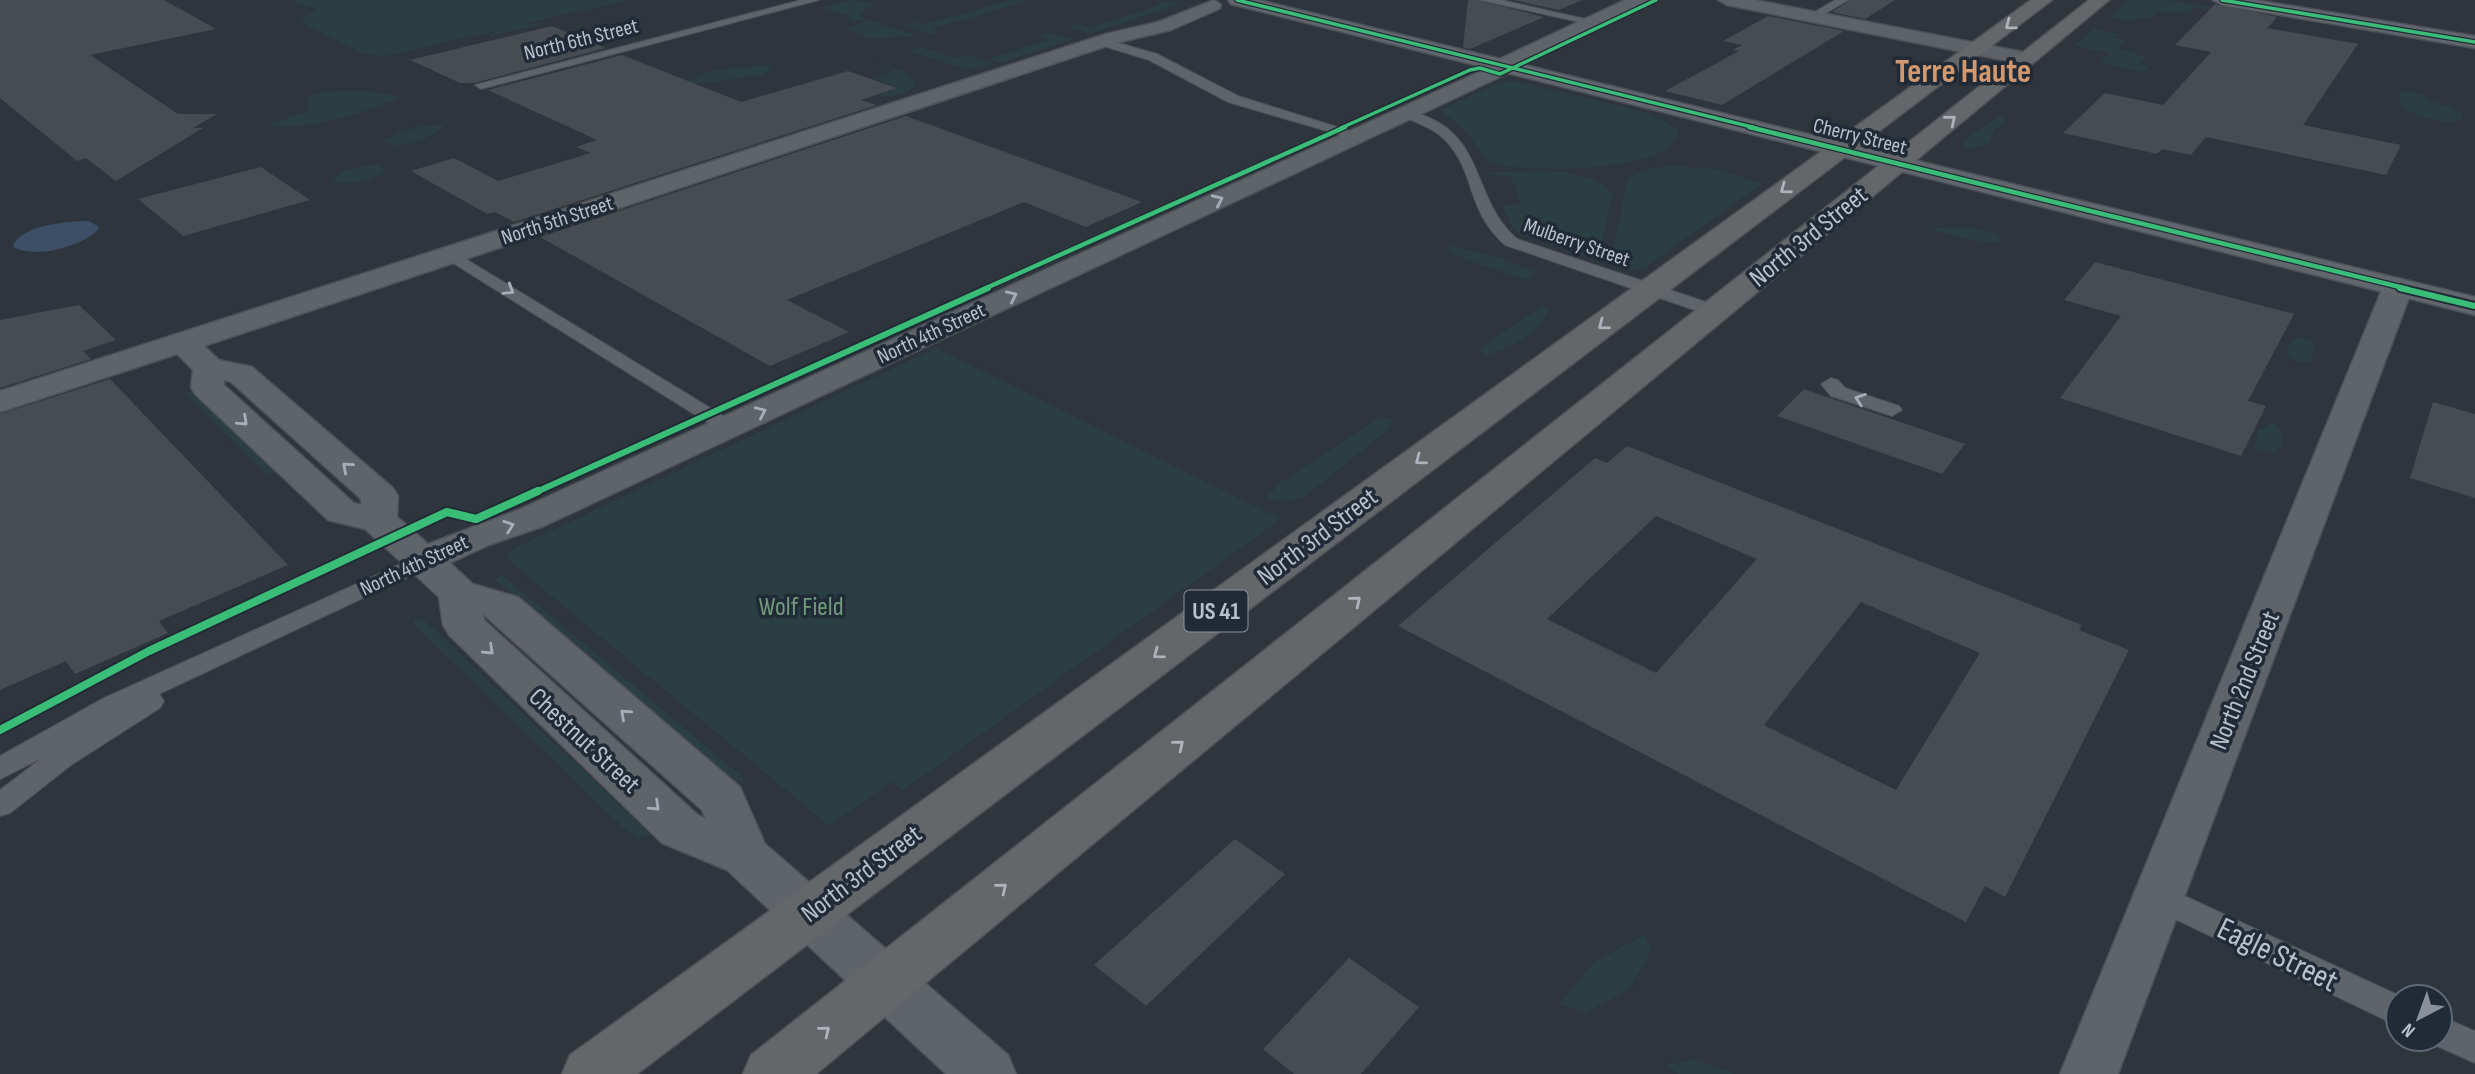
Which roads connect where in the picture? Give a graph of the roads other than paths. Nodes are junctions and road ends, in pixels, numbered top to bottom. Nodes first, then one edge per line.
1 (814, 0) edge
2 (1237, 0) edge
3 (1485, 0) edge
4 (1640, 0) edge
5 (1727, 0) edge
6 (1843, 0) edge
7 (2043, 0) edge
8 (2100, 0) edge
9 (2222, 0) edge
10 (1220, 3) edge
11 (1812, 17) junction
12 (1593, 22) junction
13 (1107, 40) junction
14 (2475, 42) edge
15 (1976, 49) junction
16 (2028, 59) junction
17 (1502, 65) junction
18 (481, 85) dead end
19 (1406, 113) junction
20 (1359, 136) junction
21 (1840, 149) junction
22 (1898, 163) junction
23 (451, 255) junction
24 (2398, 287) junction
25 (1650, 289) junction
26 (2475, 306) edge
27 (1715, 311) junction
28 (182, 342) junction
29 (1831, 384) dead end
30 (0, 402) edge
31 (1892, 410) dead end
32 (728, 427) junction
33 (423, 561) junction
34 (218, 657) junction
35 (0, 769) edge
36 (0, 805) edge
37 (2159, 897) junction
38 (808, 913) junction
39 (886, 982) junction
40 (2384, 1004) edge
41 (2454, 1038) edge
42 (2475, 1048) edge
43 (591, 1074) edge
44 (772, 1074) edge
45 (988, 1074) edge
46 (2089, 1074) edge

1 - 18 lane, North 6th Street
2 - 17 main road, Cherry Street
3 - 12 lane
4 - 12 street, North 4th Street
5 - 11 street
6 - 11 lane
7 -> 15 highway, US 41
8 - 16 highway, North 3rd Street
9 - 14 main road
10 - 13 street, North 5th Street
11 - 15 street
12 - 17 street, North 4th Street
13 - 20 lane
13 - 23 street, North 5th Street
15 - 16 street
15 - 21 highway, North 3rd Street / US 41
22 -> 16 highway, North 3rd Street
17 - 19 street, North 4th Street
17 - 21 main road, Cherry Street
19 - 20 street, North 4th Street
19 - 25 lane, Mulberry Street
32 -> 20 street, North 4th Street
21 - 22 main road, Cherry Street
21 -> 25 highway, North 3rd Street / US 41
22 - 24 main road, Cherry Street
22 - 27 highway, North 3rd Street
23 - 28 street, North 5th Street
23 -> 32 lane
24 - 26 main road, Cherry Street
24 - 37 street, North 2nd Street
25 - 27 lane, Mulberry Street
25 -> 38 highway, North 3rd Street / US 41
39 -> 27 highway, North 3rd Street
28 - 30 street, North 5th Street
28 - 33 street, Chestnut Street
31 -> 29 lane
33 -> 32 street, North 4th Street
33 - 34 lane, North 4th Street
33 - 38 street, Chestnut Street
34 - 35 lane
34 - 36 lane
37 - 40 lane, Eagle Street
37 - 46 street, North 2nd Street
38 - 39 street, Chestnut Street
38 - 43 highway, North 3rd Street / US 41
44 -> 39 highway, North 3rd Street
39 - 45 street, Chestnut Street
41 - 42 lane

